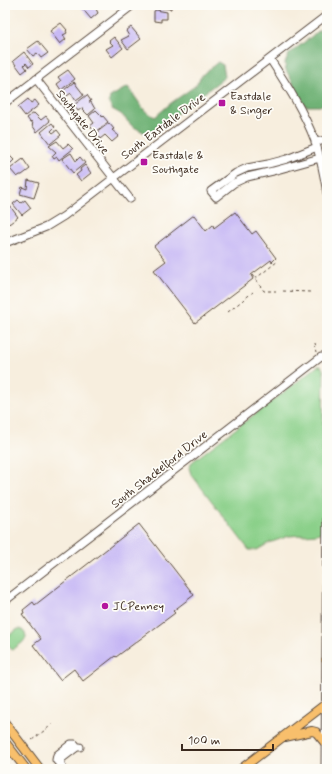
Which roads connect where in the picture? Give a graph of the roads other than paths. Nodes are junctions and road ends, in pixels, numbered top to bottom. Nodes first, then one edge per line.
1 (133, 5) edge
2 (327, 15) edge
3 (270, 59) junction
4 (36, 79) junction
5 (5, 103) edge
6 (327, 140) edge
7 (316, 144) junction
8 (320, 158) junction
9 (113, 178) junction
10 (327, 193) edge
11 (130, 199) dead end
12 (5, 243) edge
13 (327, 358) edge
14 (327, 504) edge
15 (5, 601) edge
16 (327, 661) edge
17 (327, 703) edge
18 (5, 723) edge
19 (280, 738) junction
20 (5, 742) edge
21 (326, 744) junction
22 (74, 745) dead end
23 (26, 769) edge
24 (40, 769) edge
25 (63, 769) edge
26 (240, 769) edge
27 (326, 769) edge

1 - 4 street
2 - 3 street, South Eastdale Drive
3 - 7 street
3 - 9 street, South Eastdale Drive
4 - 5 street
4 - 9 street, Southgate Drive
6 - 7 street
7 - 8 street
7 - 8 street
8 - 10 street
9 - 11 street, Southgate Drive
9 - 12 street, South Eastdale Drive
13 - 15 street, South Shackelford Drive
14 - 16 street
16 - 17 street
17 - 19 main road
17 - 21 street
18 - 24 main road
19 - 21 main road
19 - 26 main road
20 - 23 main road
21 - 27 street
22 - 25 street

